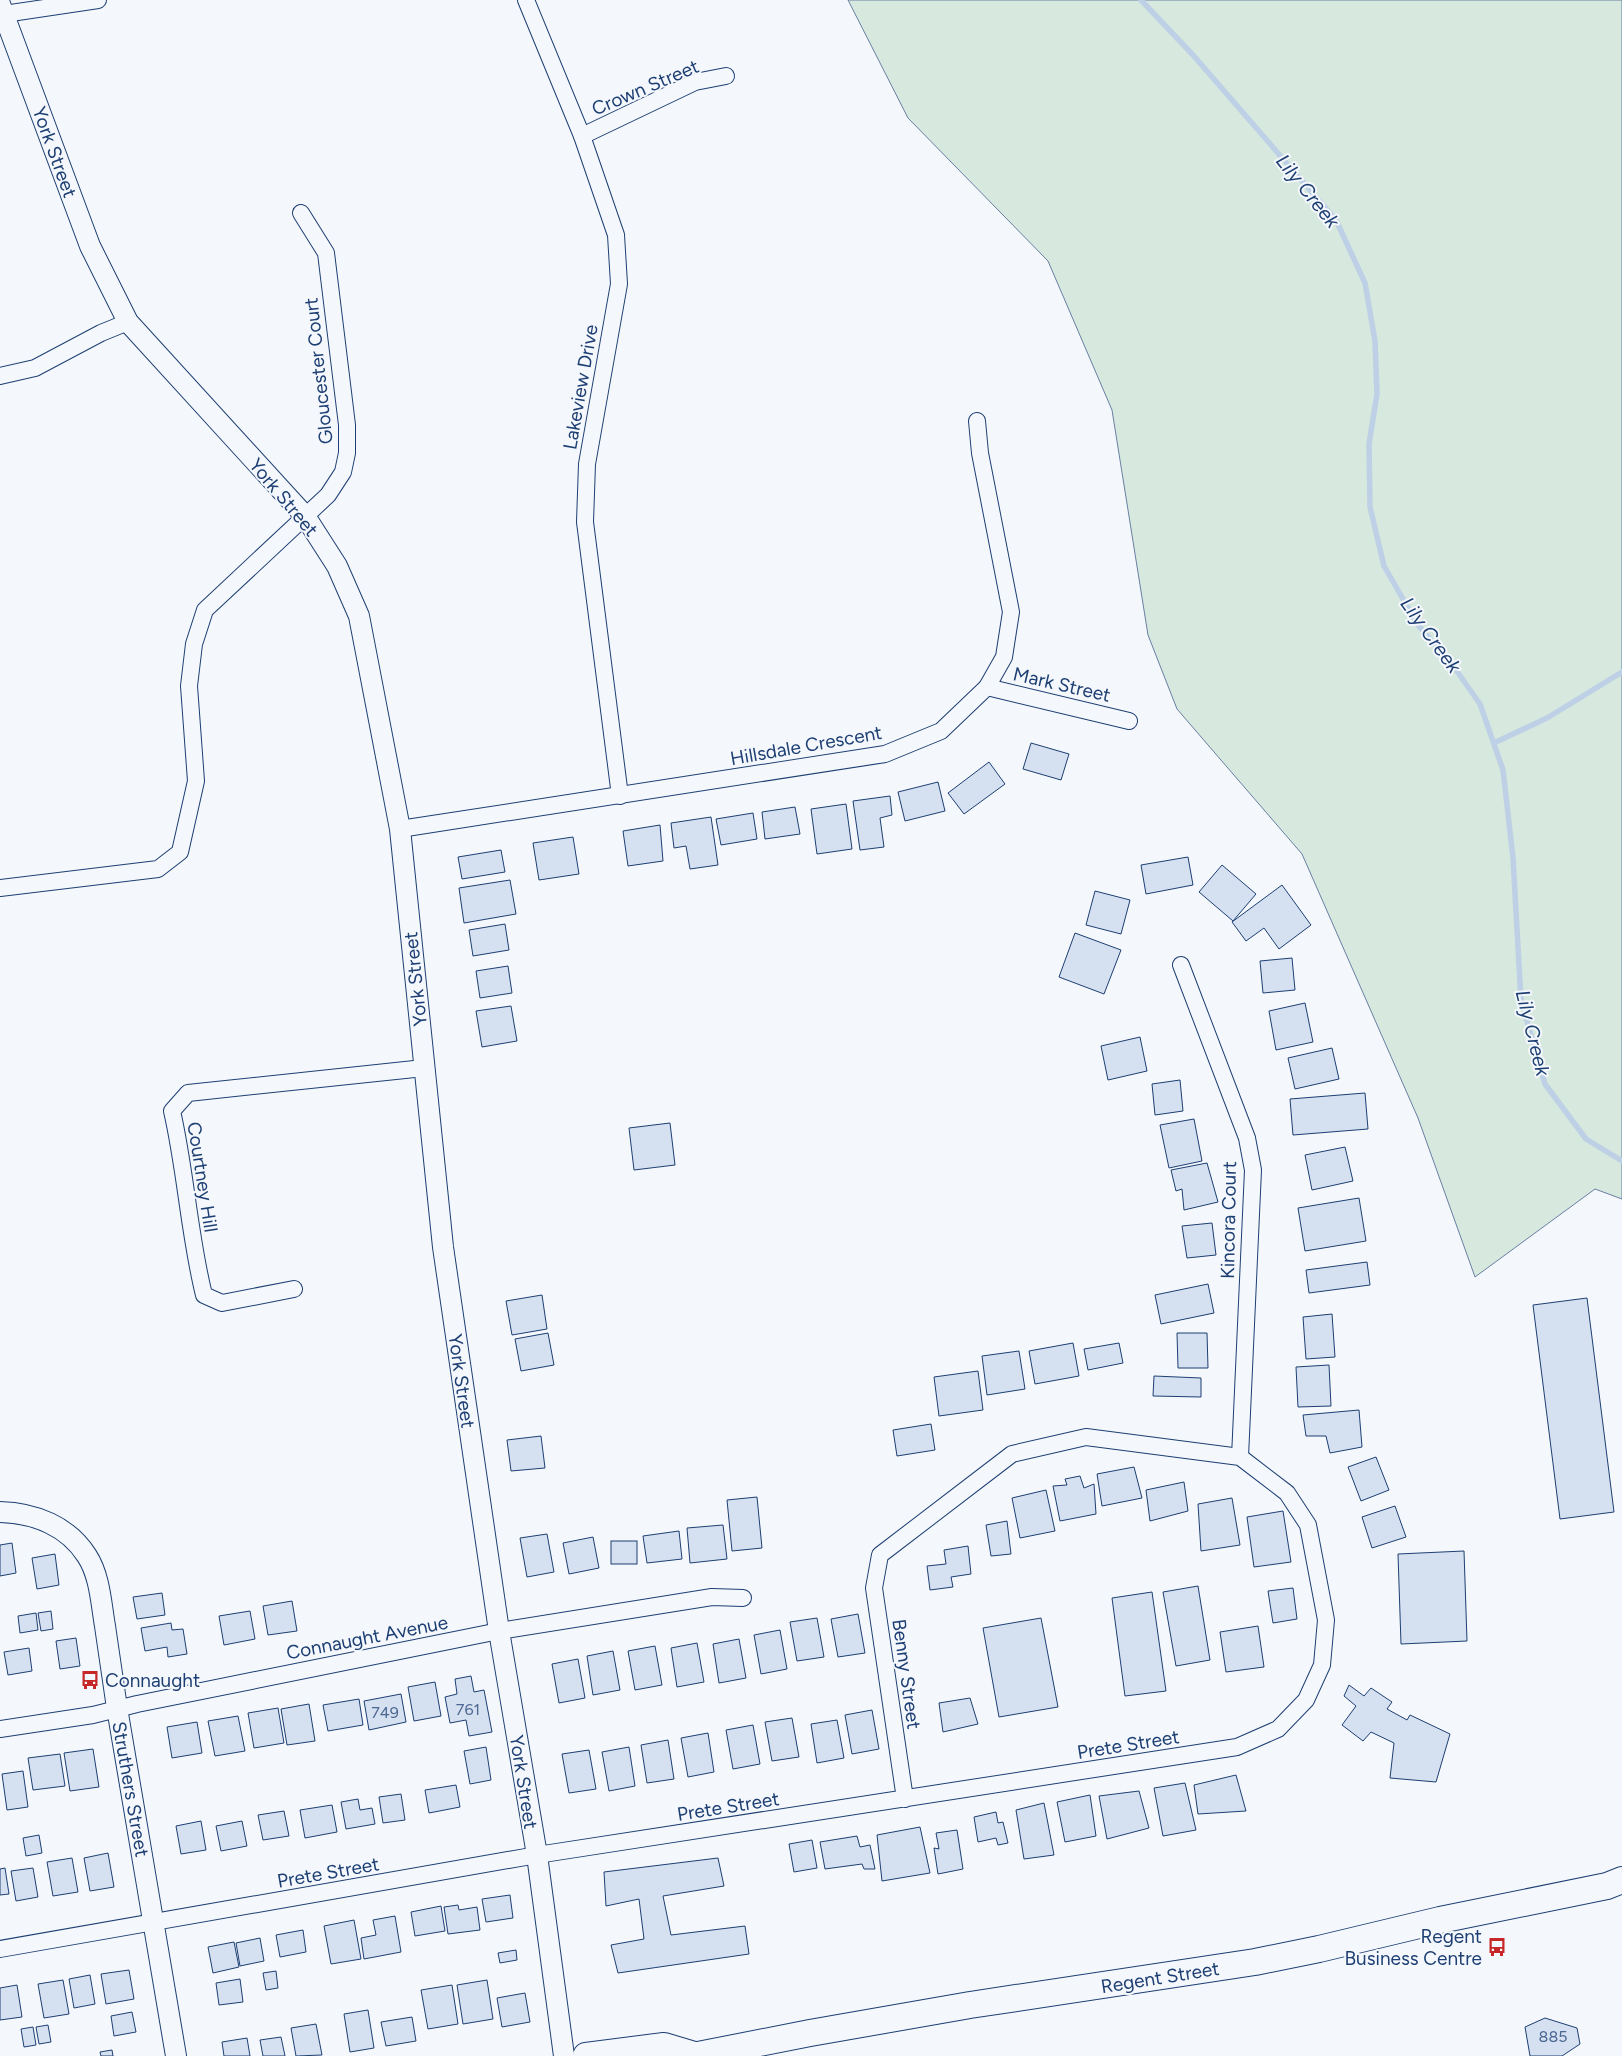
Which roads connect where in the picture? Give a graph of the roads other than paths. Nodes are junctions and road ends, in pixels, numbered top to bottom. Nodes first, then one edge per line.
1 (98, 0) edge
2 (526, 0) edge
3 (2, 9) edge
4 (726, 76) dead end
5 (582, 136) junction
6 (301, 213) dead end
7 (128, 322) junction
8 (0, 376) edge
9 (977, 421) dead end
10 (305, 516) junction
11 (987, 687) junction
12 (1129, 720) dead end
13 (620, 796) junction
14 (400, 829) junction
15 (0, 888) edge
16 (1181, 966) dead end
17 (424, 1068) junction
18 (294, 1289) dead end
19 (1240, 1457) junction
20 (0, 1512) edge
21 (743, 1598) dead end
22 (499, 1631) junction
23 (117, 1710) junction
24 (0, 1729) edge
25 (905, 1799) junction
26 (537, 1855) junction
27 (1622, 1880) edge
28 (154, 1924) junction
29 (0, 1949) edge
30 (176, 2056) edge
31 (564, 2056) edge
32 (586, 2056) edge
33 (694, 2056) edge

1 - 3 street
2 - 5 street, Lakeview Drive
3 - 7 street, York Street
4 - 5 street, Crown Street
5 - 13 street, Lakeview Drive
6 - 10 street, Gloucester Court
7 - 8 street
7 - 10 street, York Street
9 - 11 street, Hillsdale Crescent
10 - 14 street, York Street
10 - 15 street, Gloucester Court
11 - 12 street, Mark Street
11 - 13 street, Hillsdale Crescent
13 - 14 street, Hillsdale Crescent
14 - 17 street, York Street
16 - 19 street, Kincora Court
17 - 18 street, Courtney Hill
17 - 22 street, York Street
19 - 25 street, Benny Street
19 - 25 street, Prete Street
20 - 23 street, Struthers Street
21 - 22 street, Connaught Avenue
22 - 23 street, Connaught Avenue
22 - 26 street, York Street
23 - 24 street, Connaught Avenue
23 - 28 street, Struthers Street
25 - 26 street, Prete Street
26 - 28 street, Prete Street
26 - 31 street, York Street
27 - 33 main road, Regent Street
28 - 29 street, Prete Street
28 - 30 street, Struthers Street
32 - 33 main road, Regent Street

